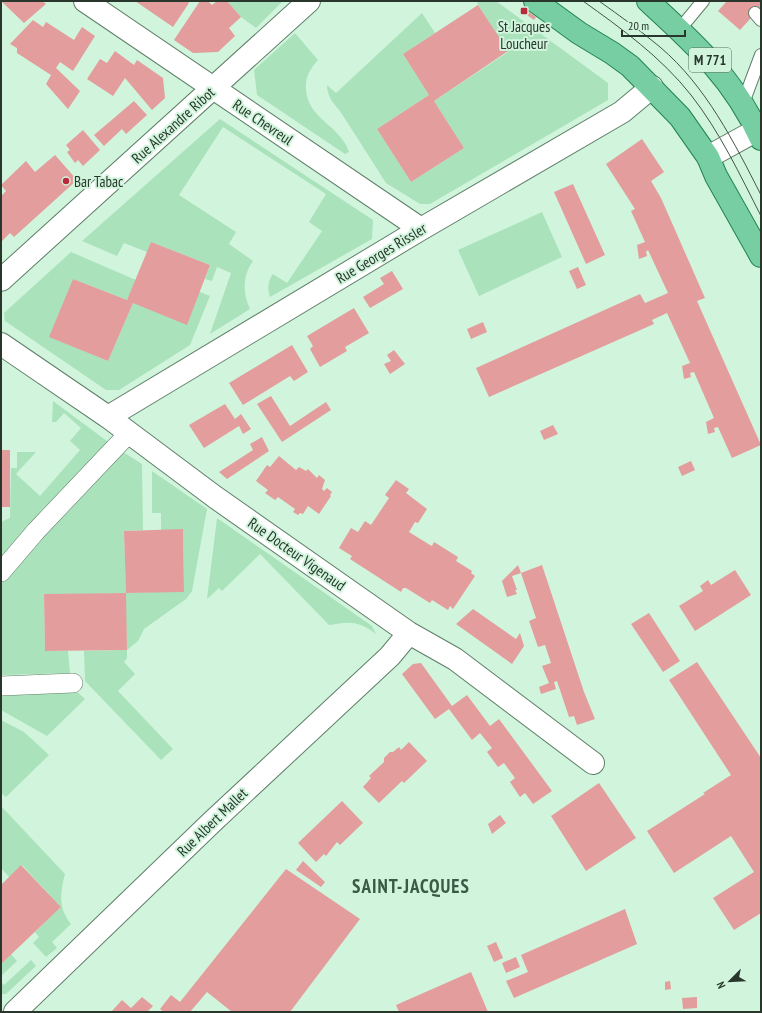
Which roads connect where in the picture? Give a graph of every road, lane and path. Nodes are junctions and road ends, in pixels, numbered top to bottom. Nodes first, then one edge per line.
1 (85, 1) edge
2 (309, 1) edge
3 (535, 1) edge
4 (648, 1) edge
5 (704, 1) edge
6 (679, 30) junction
7 (761, 55) edge
8 (652, 87) junction
9 (215, 88) junction
10 (743, 103) junction
11 (760, 130) edge
12 (708, 157) junction
13 (421, 229) junction
14 (761, 256) edge
15 (1, 280) edge
16 (1, 344) edge
17 (108, 417) junction
18 (129, 433) junction
19 (1, 572) edge
20 (409, 633) junction
21 (73, 683) dead end
22 (1, 686) edge
23 (593, 763) dead end
24 (15, 1012) edge

1 - 9 street, Rue Chevreul
2 - 9 street, Rue Alexandre Ribot
3 - 8 main road
4 - 6 main road, M 771
5 - 6 lane
6 - 10 main road, M 771
7 - 10 lane
8 - 12 main road
8 - 13 street, Rue Georges Rissler
9 - 13 street, Rue Chevreul
9 - 15 street, Rue Alexandre Ribot
10 - 11 main road, M 771
11 - 12 street
12 - 14 main road
13 - 17 street, Rue Georges Rissler
16 - 17 street, Rue Docteur Vigenaud
17 - 18 street, Rue Docteur Vigenaud
18 - 19 street
18 - 20 street, Rue Docteur Vigenaud
20 - 23 street, Rue Docteur Vigenaud
20 - 24 street, Rue Albert Mallet
21 - 22 street

